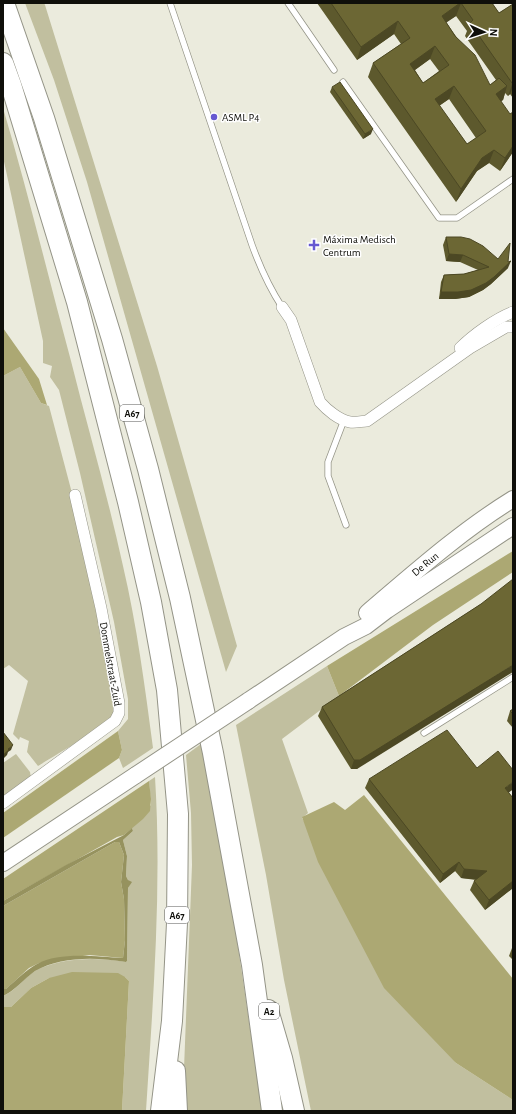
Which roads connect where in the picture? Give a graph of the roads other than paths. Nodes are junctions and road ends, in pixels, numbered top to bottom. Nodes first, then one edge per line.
1 (4, 3) edge
2 (170, 3) edge
3 (288, 3) edge
4 (3, 63) edge
5 (334, 70) dead end
6 (343, 82) dead end
7 (513, 179) edge
8 (282, 306) joint
9 (513, 312) edge
10 (513, 327) edge
11 (435, 373) junction
12 (344, 420) junction
13 (75, 495) dead end
14 (513, 499) edge
15 (346, 525) dead end
16 (513, 526) edge
17 (344, 637) junction
18 (513, 676) edge
19 (424, 733) edge
20 (3, 804) edge
21 (3, 864) edge
22 (252, 965) junction
23 (172, 1021) junction
24 (161, 1111) edge
25 (177, 1111) edge
26 (272, 1111) edge
27 (294, 1111) edge

1 - 22 highway, A67
2 - 8 lane
3 - 5 lane
4 - 23 highway, A67
6 - 7 lane
8 - 12 street
9 - 11 street
10 - 11 street
11 - 12 street
12 - 15 lane
13 - 20 street, Dommelstraat-Zuid
14 - 17 main road, De Run
16 - 17 main road, De Run
17 - 21 main road, De Run, bridge
18 - 19 lane
22 - 26 highway, A67
22 - 27 highway, A2
23 - 24 highway, A67
23 - 25 highway, A67

